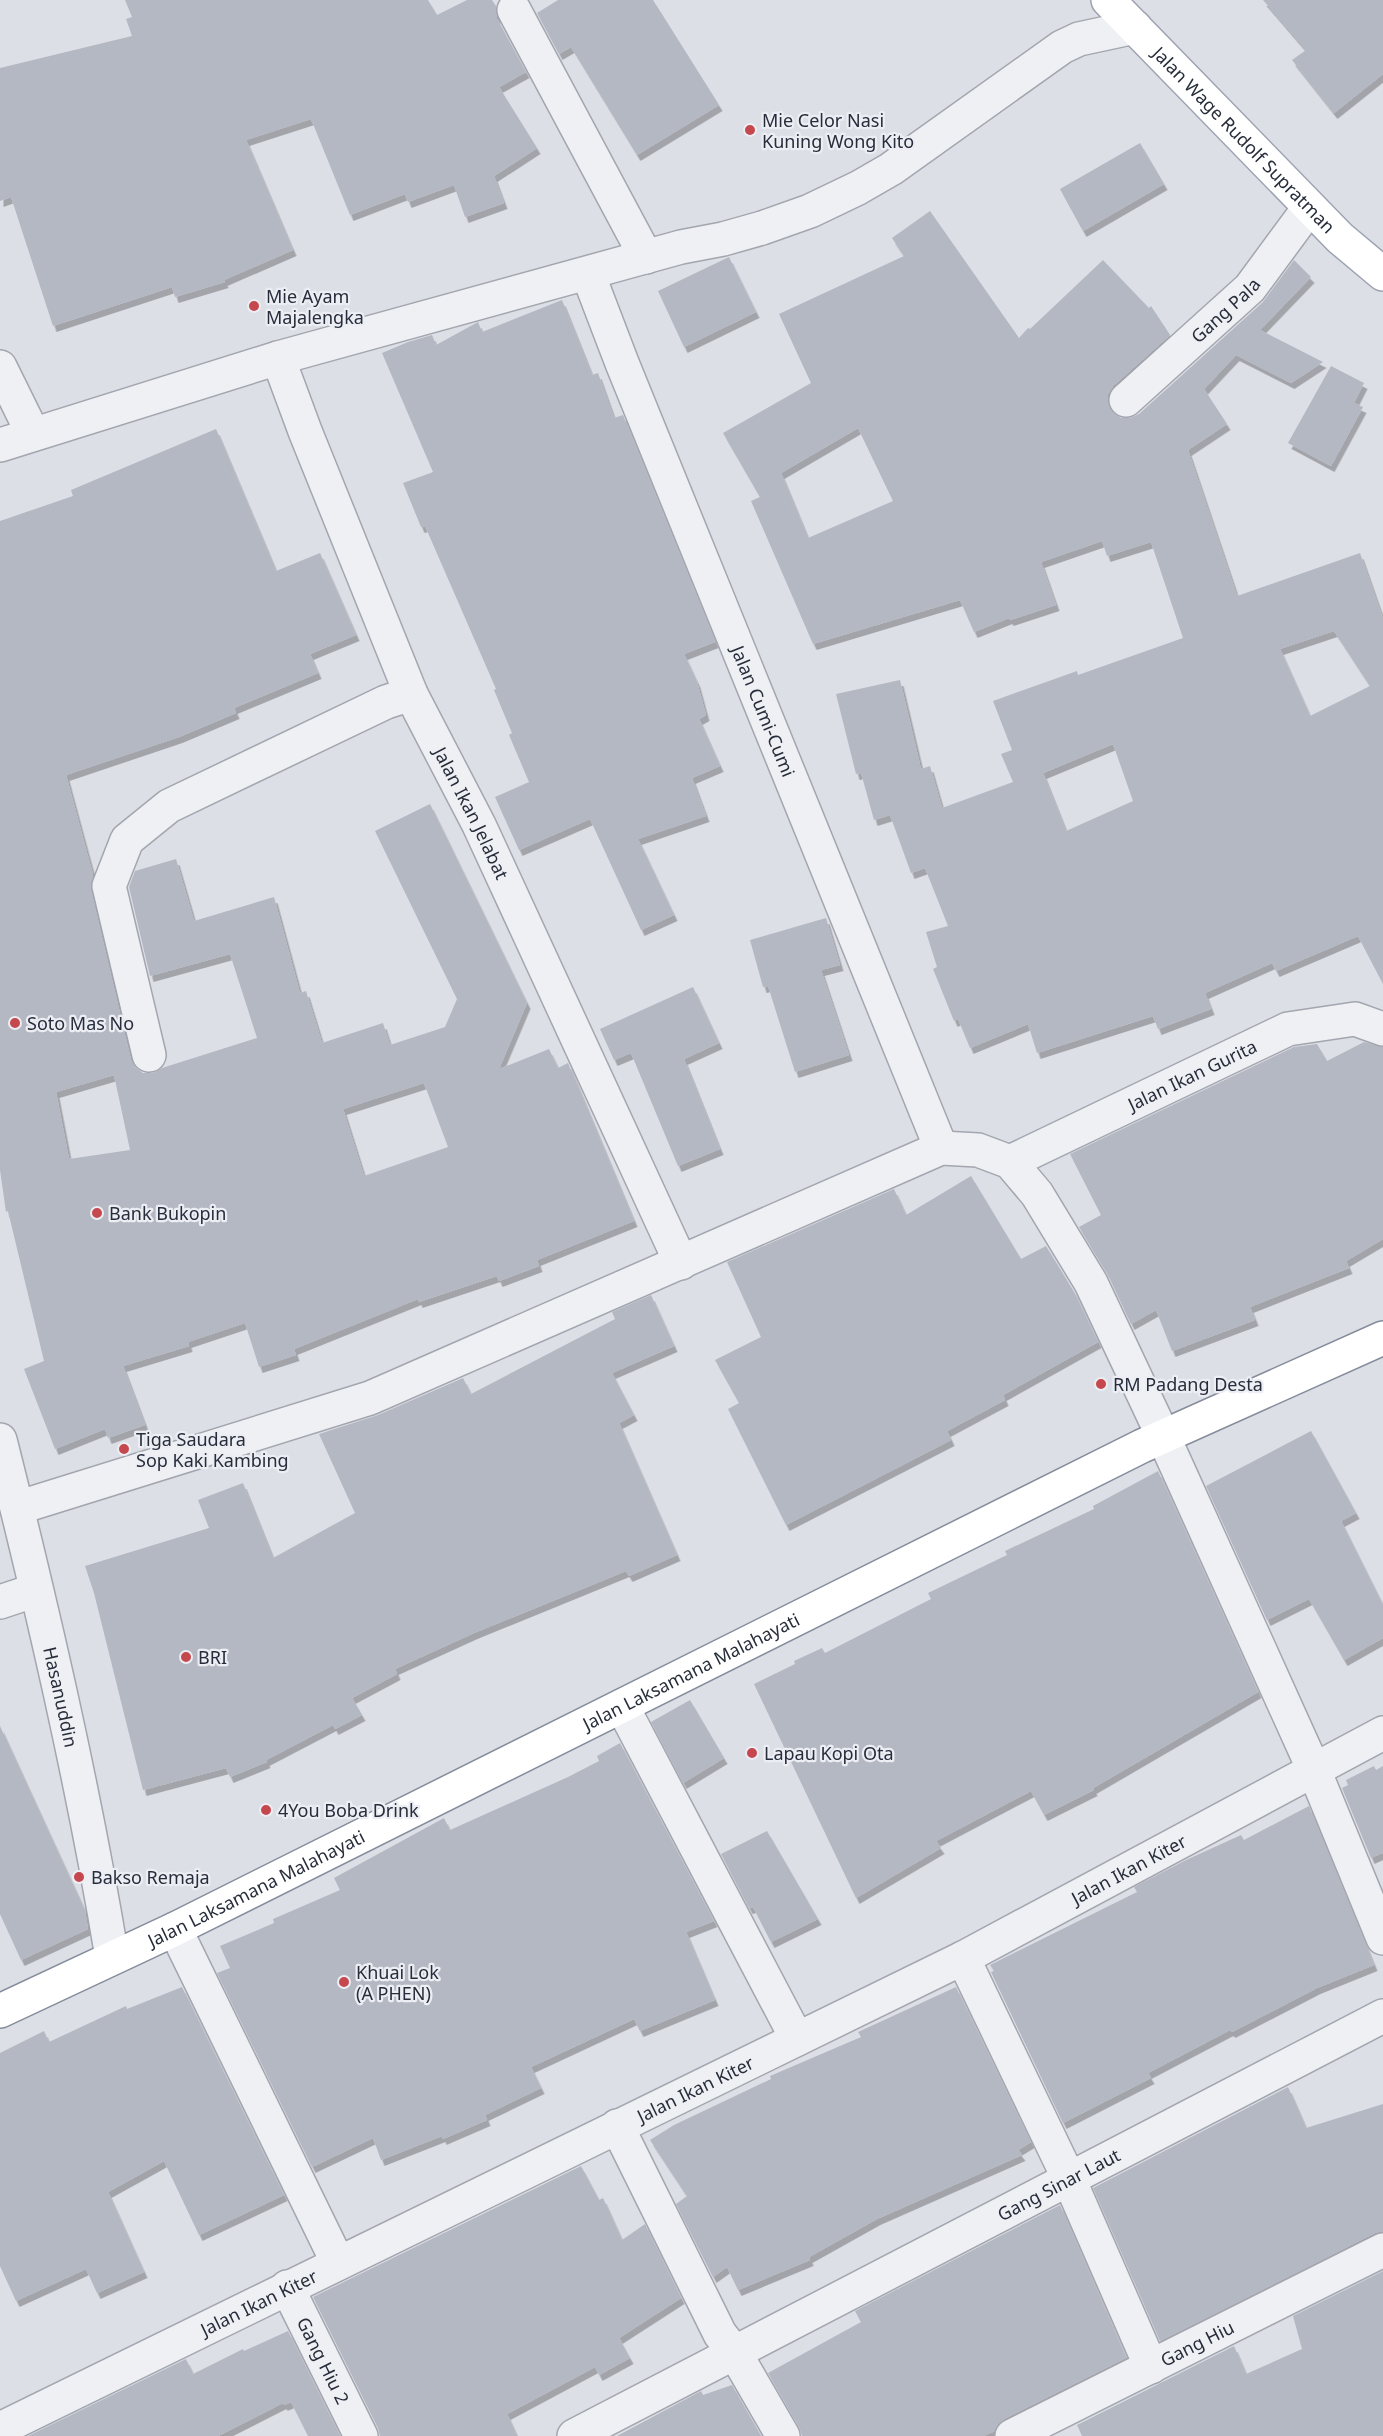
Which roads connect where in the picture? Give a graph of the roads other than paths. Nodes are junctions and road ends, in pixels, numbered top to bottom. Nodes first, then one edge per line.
1 (1108, 0) edge
2 (514, 10) dead end
3 (1135, 27) junction
4 (1310, 207) junction
5 (646, 257) junction
6 (588, 274) junction
7 (1383, 274) edge
8 (278, 358) junction
9 (0, 367) edge
10 (1126, 400) dead end
11 (33, 434) junction
12 (0, 445) edge
13 (411, 694) junction
14 (1383, 1029) edge
15 (149, 1054) dead end
16 (941, 1148) junction
17 (1010, 1162) junction
18 (681, 1263) junction
19 (1383, 1338) edge
20 (1163, 1436) junction
21 (0, 1440) edge
22 (17, 1508) junction
23 (36, 1590) junction
24 (0, 1602) edge
25 (622, 1706) junction
26 (1383, 1733) edge
27 (1314, 1770) junction
28 (175, 1929) junction
29 (1383, 1938) edge
30 (112, 1957) junction
31 (963, 1958) junction
32 (0, 2011) edge
33 (1383, 2016) edge
34 (797, 2039) junction
35 (617, 2126) junction
36 (1070, 2179) junction
37 (1383, 2250) edge
38 (338, 2263) junction
39 (287, 2287) junction
40 (735, 2353) junction
41 (1151, 2367) junction
42 (0, 2429) edge
43 (361, 2436) edge
44 (573, 2436) edge
45 (783, 2436) edge
46 (1011, 2436) edge

1 - 3 main road, Jalan Wage Rudolf Supratman
2 - 5 street
3 - 4 main road, Jalan Wage Rudolf Supratman
3 - 5 street
4 - 7 main road, Jalan Wage Rudolf Supratman
4 - 10 street, Gang Pala
5 - 6 street
6 - 8 street
6 - 16 street, Jalan Cumi-Cumi
8 - 11 street
8 - 13 street, Jalan Ikan Jelabat
9 - 11 street
11 - 12 street
13 - 15 street
13 - 18 street, Jalan Ikan Jelabat
14 - 17 street, Jalan Ikan Gurita
16 - 17 street
16 - 18 street
17 - 20 street
18 - 22 street
19 - 20 main road, Jalan Laksamana Malahayati
20 - 25 main road, Jalan Laksamana Malahayati
20 - 27 street
21 - 22 street, Hasanuddin
22 - 23 street, Hasanuddin
23 - 24 street
23 - 30 street, Hasanuddin
25 - 28 main road, Jalan Laksamana Malahayati
25 - 34 street
26 - 27 street, Jalan Ikan Kiter
27 - 29 street
27 - 31 street, Jalan Ikan Kiter
28 - 30 main road, Jalan Laksamana Malahayati
28 - 38 street
30 - 32 main road, Jalan Laksamana Malahayati
31 - 34 street, Jalan Ikan Kiter
31 - 36 street
33 - 36 street, Gang Sinar Laut
34 - 35 street, Jalan Ikan Kiter
35 - 38 street, Jalan Ikan Kiter
35 - 40 street
36 - 40 street, Gang Sinar Laut
36 - 41 street
37 - 41 street, Gang Hiu
38 - 39 street, Jalan Ikan Kiter
39 - 42 street, Jalan Ikan Kiter
39 - 43 street, Gang Hiu 2
40 - 44 street, Gang Sinar Laut
40 - 45 street
41 - 46 street, Gang Hiu

